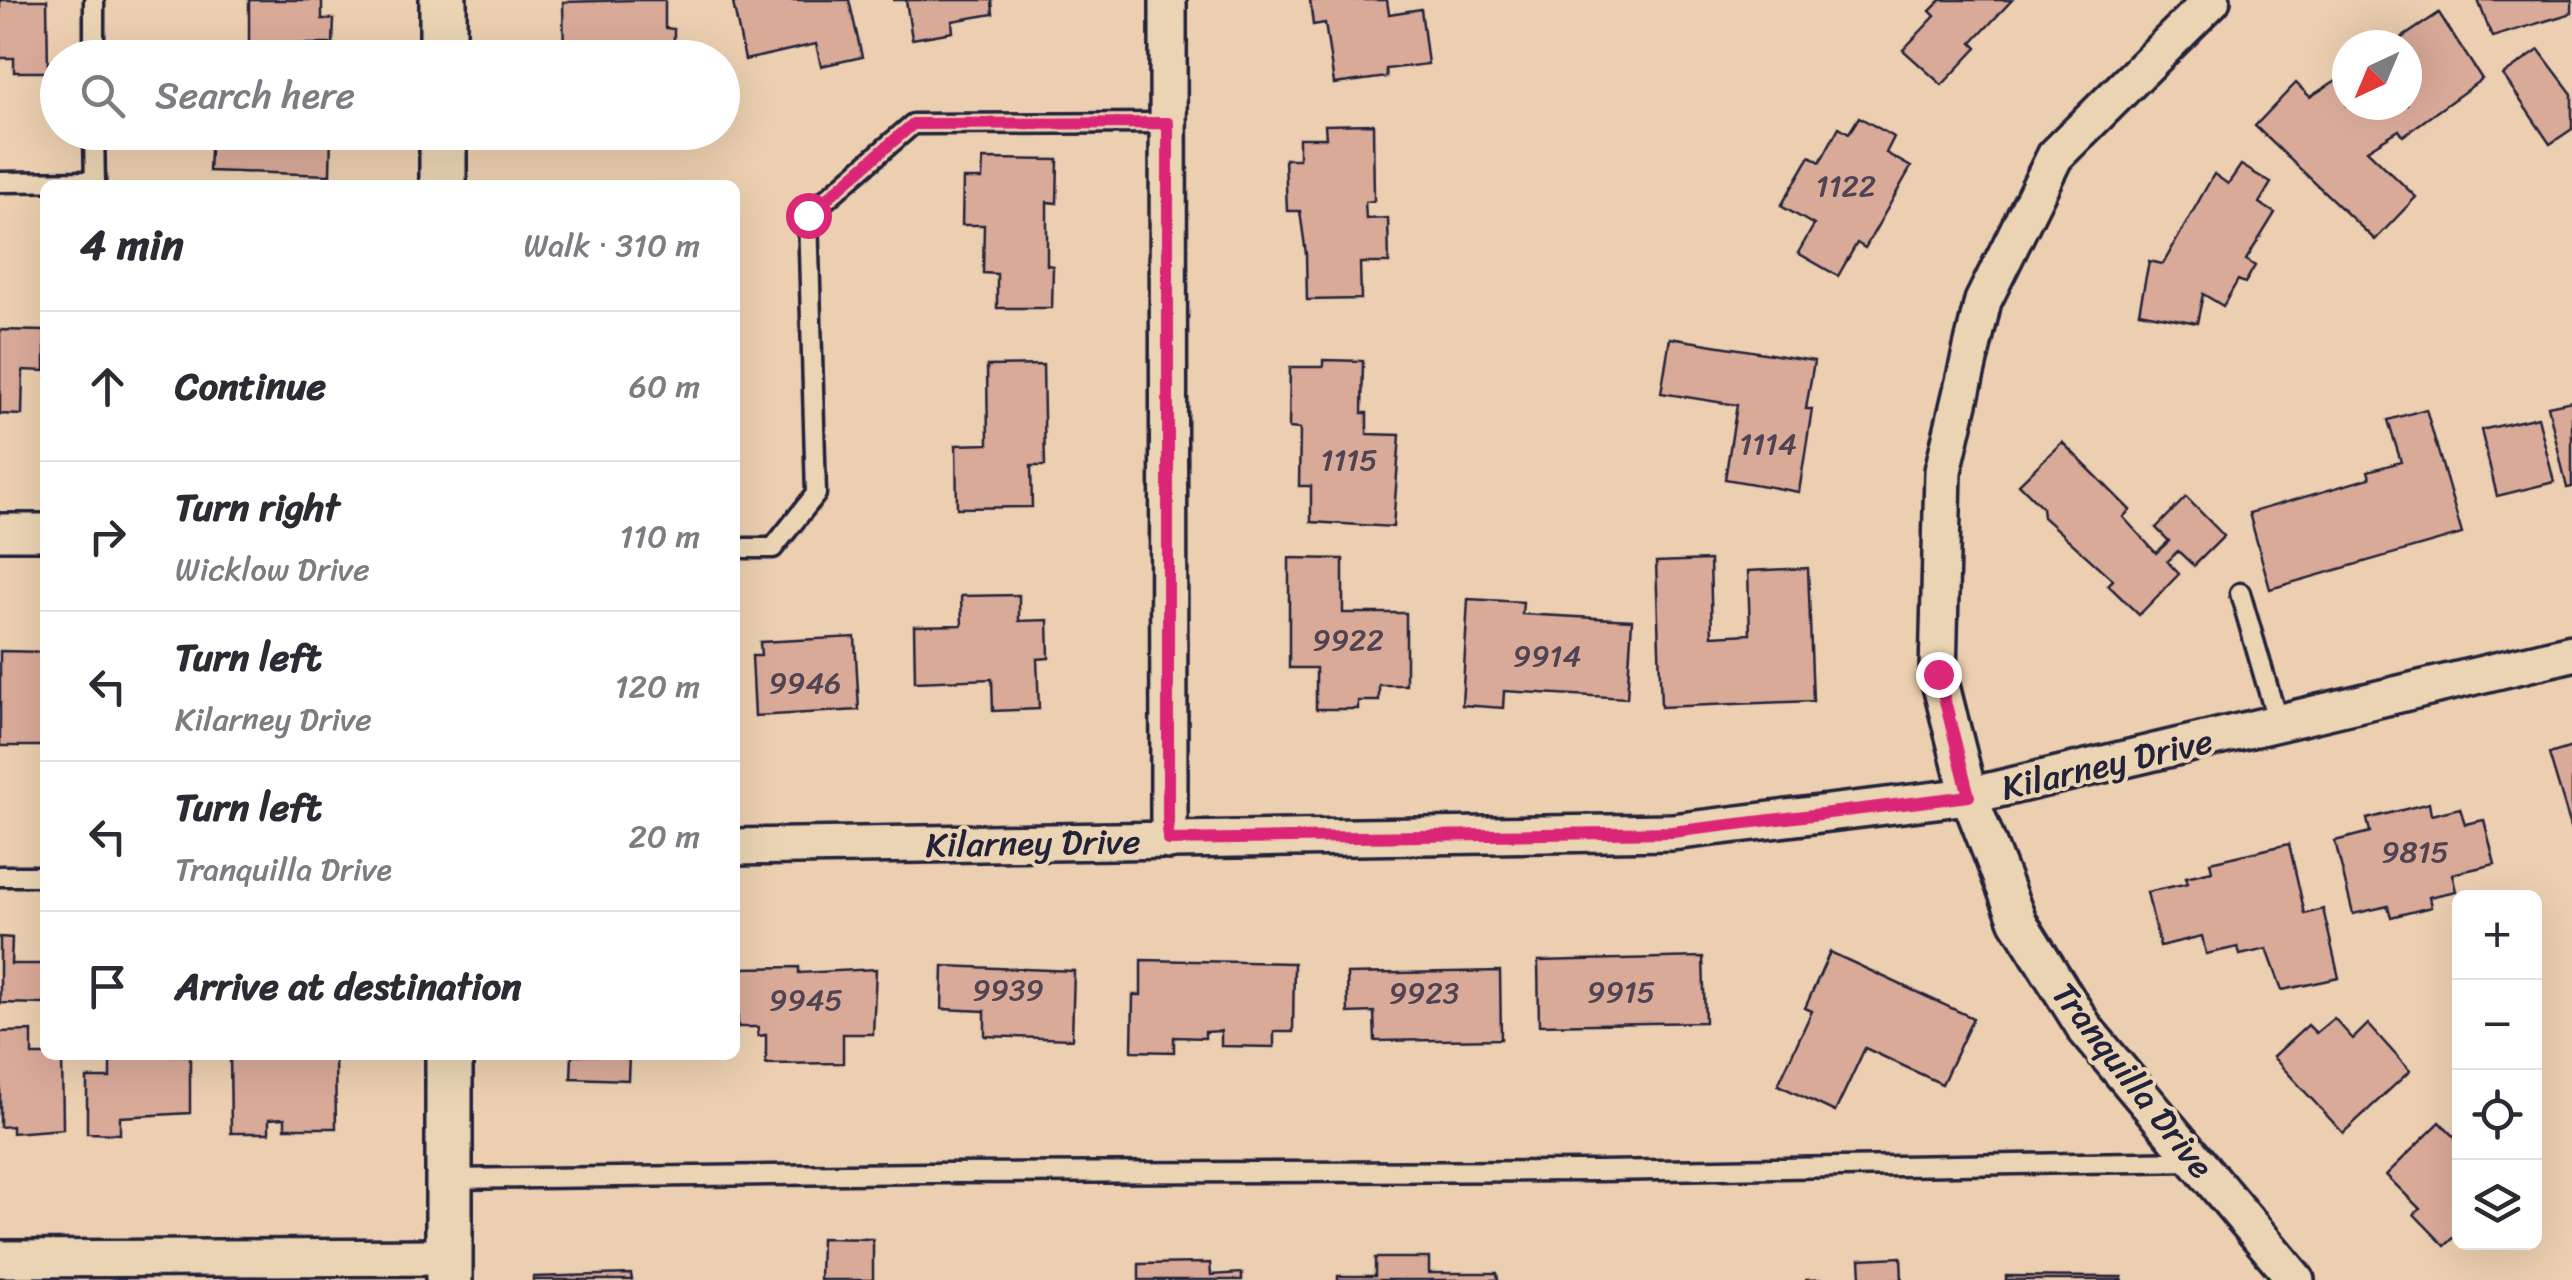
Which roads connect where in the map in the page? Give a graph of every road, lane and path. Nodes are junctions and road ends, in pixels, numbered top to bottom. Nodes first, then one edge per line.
1 (94, 0) edge
2 (443, 0) edge
3 (1168, 0) edge
4 (2198, 4) edge
5 (94, 40) edge
6 (443, 40) edge
7 (1168, 123) junction
8 (94, 150) edge
9 (443, 150) edge
10 (95, 180) edge
11 (443, 180) edge
12 (0, 182) edge
13 (40, 182) edge
14 (0, 532) edge
15 (40, 532) edge
16 (740, 548) edge
17 (2240, 593) dead end
18 (2572, 654) edge
19 (2278, 724) junction
20 (1969, 796) junction
21 (1168, 840) junction
22 (740, 847) edge
23 (0, 876) edge
24 (40, 876) edge
25 (449, 1060) edge
26 (2194, 1162) junction
27 (449, 1179) junction
28 (0, 1259) edge
29 (449, 1269) edge
30 (2296, 1280) edge

1 - 5 lane
2 - 6 street
3 - 7 street
4 - 20 street, Tranquilla Drive
7 - 16 lane
7 - 21 street
8 - 10 lane
9 - 11 street
12 - 13 lane
14 - 15 street
17 - 19 lane
18 - 19 street, Kilarney Drive
19 - 20 street, Kilarney Drive
20 - 21 street, Kilarney Drive
20 - 26 street, Tranquilla Drive
21 - 22 street, Kilarney Drive
23 - 24 lane
25 - 27 street
26 - 27 lane
26 - 30 street, Tranquilla Drive
27 - 29 street
28 - 29 street

